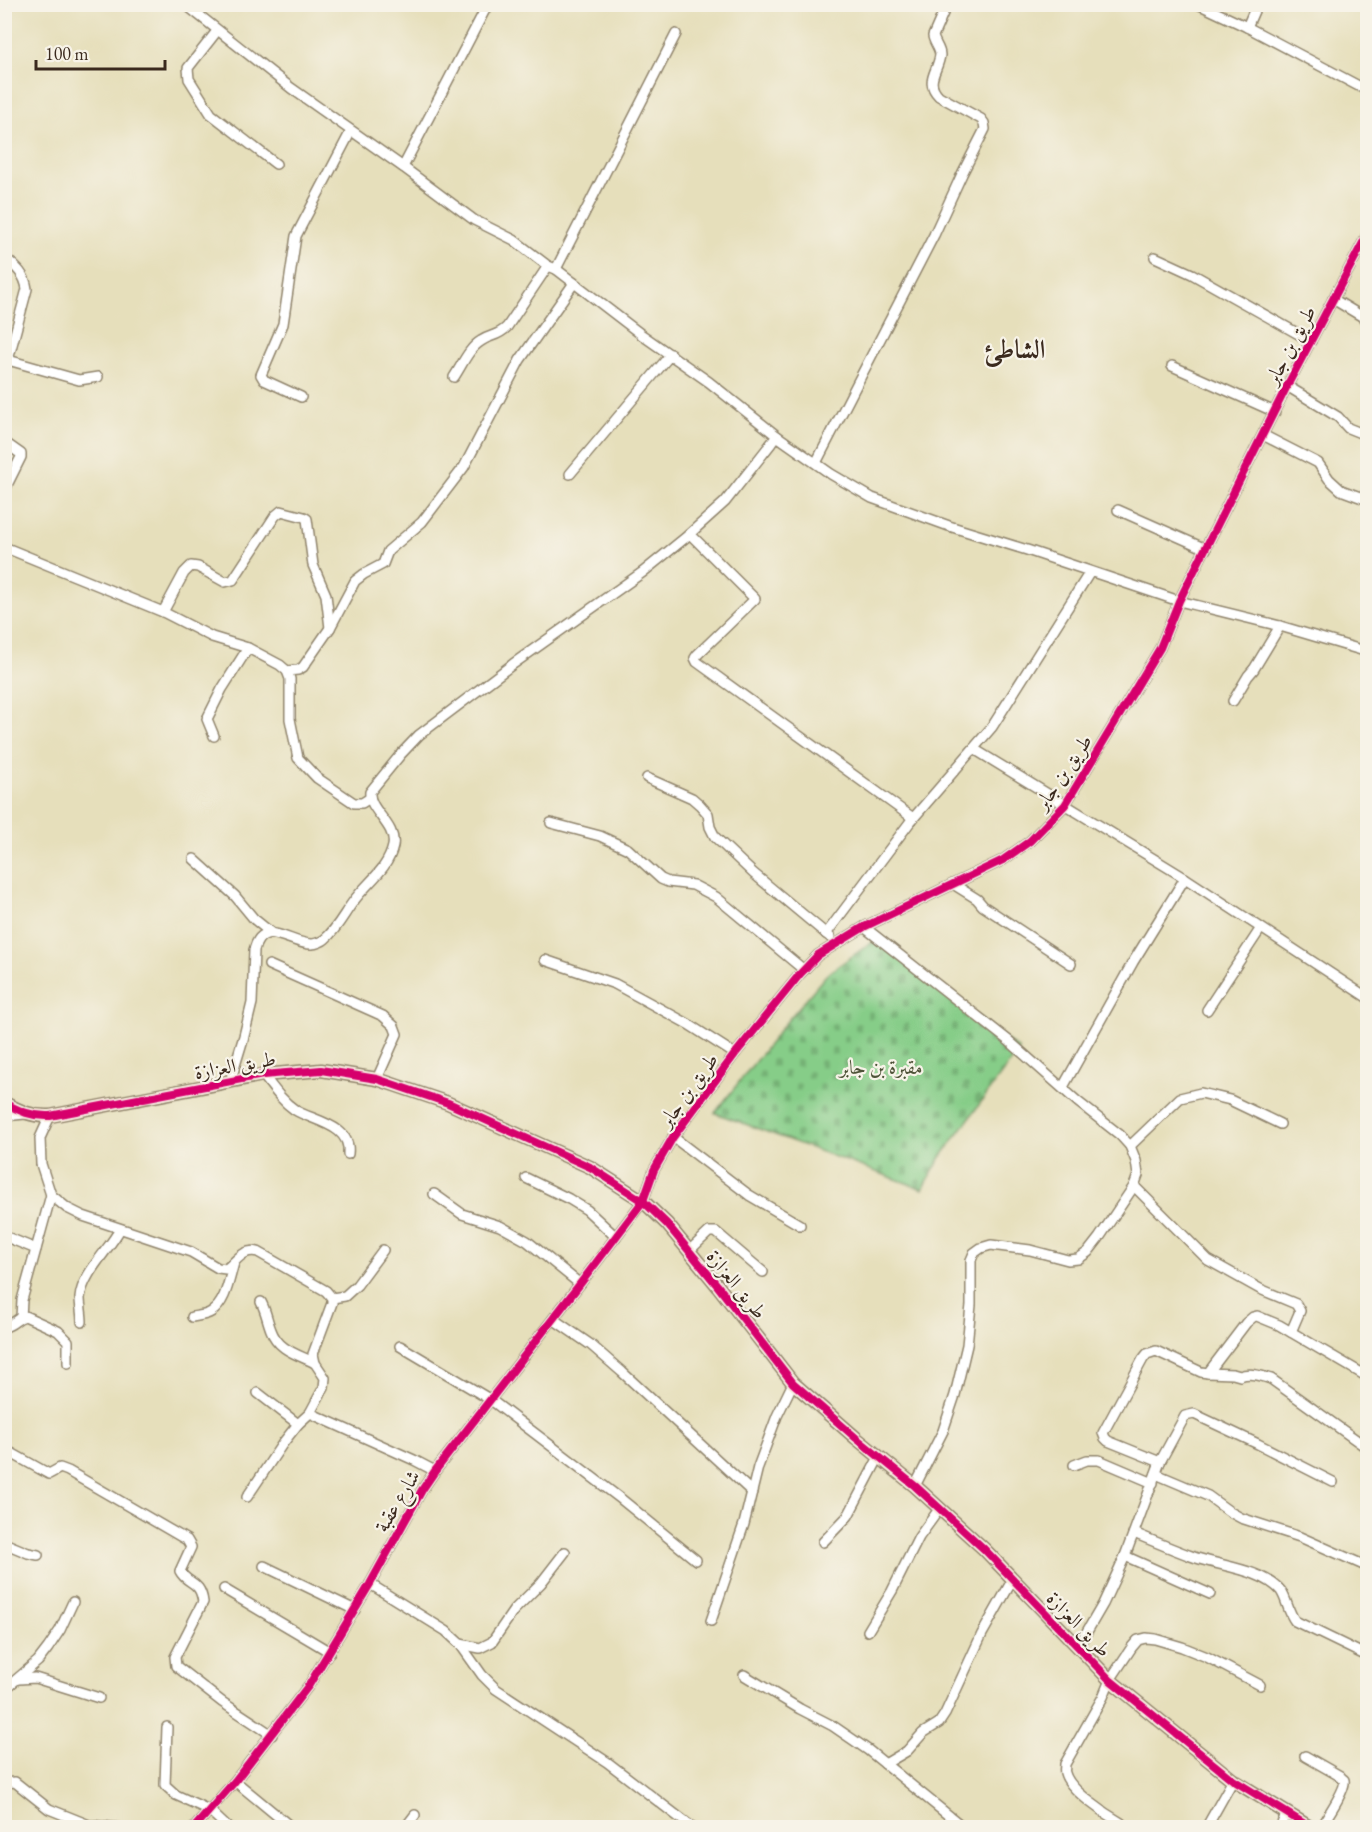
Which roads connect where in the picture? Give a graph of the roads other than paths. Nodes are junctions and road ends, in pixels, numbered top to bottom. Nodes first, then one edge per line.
1 (185, 4) edge
2 (488, 4) edge
3 (948, 4) edge
4 (1198, 4) edge
5 (1257, 4) edge
6 (1247, 27) junction
7 (217, 30) junction
8 (676, 34) dead end
9 (1368, 91) edge
10 (351, 132) junction
11 (276, 164) dead end
12 (403, 167) junction
13 (1368, 233) edge
14 (1155, 257) dead end
15 (4, 258) edge
16 (552, 268) junction
17 (574, 283) junction
18 (1334, 298) junction
19 (1368, 320) edge
20 (1311, 340) junction
21 (671, 354) junction
22 (6, 364) edge
23 (1172, 366) dead end
24 (98, 377) dead end
25 (454, 377) dead end
26 (1287, 386) junction
27 (301, 396) dead end
28 (1275, 412) junction
29 (1263, 435) junction
30 (777, 436) junction
31 (1368, 436) edge
32 (4, 442) edge
33 (816, 463) junction
34 (570, 474) dead end
35 (4, 491) edge
36 (1368, 500) edge
37 (1118, 510) dead end
38 (690, 534) junction
39 (4, 547) edge
40 (1206, 549) junction
41 (1090, 572) junction
42 (1179, 601) junction
43 (163, 612) junction
44 (1280, 626) junction
45 (330, 628) junction
46 (248, 648) junction
47 (1368, 652) edge
48 (287, 671) junction
49 (1233, 701) dead end
50 (214, 736) dead end
51 (974, 749) junction
52 (647, 778) dead end
53 (370, 798) junction
54 (1065, 805) junction
55 (913, 818) junction
56 (550, 822) dead end
57 (194, 860) dead end
58 (1185, 878) junction
59 (953, 884) junction
60 (864, 927) junction
61 (1261, 928) junction
62 (270, 932) junction
63 (826, 934) junction
64 (837, 943) junction
65 (545, 960) dead end
66 (1071, 964) dead end
67 (269, 965) dead end
68 (804, 970) junction
69 (1368, 998) edge
70 (1207, 1010) dead end
71 (735, 1054) junction
72 (263, 1075) junction
73 (377, 1079) junction
74 (230, 1082) junction
75 (1063, 1088) junction
76 (4, 1103) edge
77 (25, 1114) junction
78 (4, 1116) edge
79 (50, 1116) junction
80 (1280, 1124) dead end
81 (673, 1137) junction
82 (1130, 1146) junction
83 (348, 1154) dead end
84 (526, 1178) dead end
85 (1134, 1186) junction
86 (434, 1194) dead end
87 (51, 1195) junction
88 (643, 1201) junction
89 (800, 1225) dead end
90 (120, 1229) junction
91 (4, 1236) edge
92 (616, 1237) junction
93 (36, 1249) junction
94 (383, 1250) dead end
95 (689, 1251) junction
96 (234, 1263) junction
97 (764, 1272) dead end
98 (580, 1284) junction
99 (332, 1298) junction
100 (261, 1302) dead end
101 (21, 1317) junction
102 (192, 1317) dead end
103 (553, 1319) junction
104 (82, 1322) dead end
105 (4, 1327) edge
106 (1291, 1332) junction
107 (400, 1346) dead end
108 (68, 1362) dead end
109 (315, 1363) junction
110 (1208, 1373) junction
111 (1368, 1377) edge
112 (794, 1383) junction
113 (258, 1394) dead end
114 (491, 1400) junction
115 (310, 1413) junction
116 (298, 1424) junction
117 (1366, 1447) edge
118 (4, 1449) edge
119 (879, 1457) junction
120 (1160, 1462) junction
121 (1074, 1465) dead end
122 (435, 1471) junction
123 (1155, 1479) junction
124 (1333, 1482) dead end
125 (915, 1486) junction
126 (752, 1492) junction
127 (247, 1497) dead end
128 (940, 1508) junction
129 (1134, 1533) junction
130 (823, 1542) dead end
131 (4, 1543) edge
132 (565, 1552) dead end
133 (38, 1555) dead end
134 (1125, 1556) junction
135 (696, 1560) dead end
136 (264, 1566) dead end
137 (1368, 1567) edge
138 (1013, 1579) junction
139 (370, 1584) junction
140 (224, 1589) dead end
141 (1210, 1594) dead end
142 (72, 1602) dead end
143 (355, 1610) junction
144 (711, 1621) dead end
145 (868, 1631) dead end
146 (460, 1644) junction
147 (1078, 1647) junction
148 (330, 1652) junction
149 (1364, 1654) dead end
150 (744, 1675) dead end
151 (19, 1678) junction
152 (1110, 1680) junction
153 (1260, 1685) dead end
154 (4, 1690) edge
155 (99, 1698) dead end
156 (167, 1726) dead end
157 (272, 1735) junction
158 (1305, 1756) dead end
159 (885, 1764) junction
160 (1233, 1780) junction
161 (235, 1781) junction
162 (4, 1783) edge
163 (209, 1810) junction
164 (1287, 1812) junction
165 (415, 1815) dead end
166 (1121, 1823) dead end
167 (120, 1827) edge
168 (194, 1827) edge
169 (228, 1827) edge
170 (292, 1827) edge
171 (405, 1827) edge
172 (693, 1827) edge
173 (964, 1827) edge
174 (1206, 1827) edge
175 (1280, 1827) edge
176 (1311, 1827) edge
177 (1320, 1827) edge

1 - 7 street
2 - 12 street
3 - 33 street
4 - 6 street
5 - 6 street
6 - 9 street
7 - 10 street
7 - 11 street
8 - 16 street
10 - 12 street
10 - 27 street
12 - 16 street
13 - 18 street, طريق بن جابر
14 - 20 street
15 - 22 street
16 - 17 street
16 - 25 street
17 - 21 street
17 - 45 street
18 - 19 street
18 - 20 street, طريق بن جابر
20 - 26 street, طريق بن جابر
21 - 30 street
21 - 34 street
22 - 24 street
23 - 28 street
26 - 28 street, طريق بن جابر
26 - 31 street
28 - 29 street, طريق بن جابر
29 - 36 street
29 - 40 street, طريق بن جابر
30 - 33 street
30 - 38 street
32 - 35 street
33 - 41 street
37 - 40 street
38 - 53 street
38 - 55 street
39 - 43 street
40 - 42 street, طريق بن جابر
41 - 42 street
41 - 51 street
42 - 44 street
42 - 54 street, طريق بن جابر
43 - 45 street
43 - 46 street
44 - 47 street
44 - 49 street
45 - 48 street
46 - 48 street
46 - 50 street
48 - 53 street
51 - 54 street
51 - 55 street
52 - 63 street
53 - 62 street
54 - 58 street
54 - 59 street, طريق بن جابر
55 - 63 street
56 - 68 street
57 - 62 street
58 - 61 street
58 - 75 street
59 - 60 street, طريق بن جابر
59 - 66 street
60 - 64 street, طريق بن جابر
60 - 75 street
61 - 69 street
61 - 70 street
62 - 74 street
63 - 64 street
64 - 68 street, طريق بن جابر
65 - 71 street
67 - 73 street
68 - 71 street, طريق بن جابر
71 - 81 street, طريق بن جابر
72 - 73 street, طريق العزازة
72 - 74 street, طريق العزازة
72 - 83 street
73 - 88 street, طريق العزازة
74 - 79 street, طريق العزازة
75 - 82 street
76 - 77 street, طريق العزازة
77 - 78 street
77 - 79 street, طريق العزازة
79 - 87 street
80 - 82 street
81 - 88 street, طريق بن جابر
81 - 89 street
82 - 85 street
84 - 92 street
85 - 106 street
85 - 125 street
86 - 98 street
87 - 90 street
87 - 93 street
88 - 92 street, شارع عقبة
88 - 95 street, طريق العزازة
90 - 96 street
90 - 104 street
91 - 93 street
92 - 98 street, شارع عقبة
93 - 101 street
94 - 99 street
95 - 97 street
95 - 112 street, طريق العزازة
96 - 99 street
96 - 102 street
98 - 103 street, شارع عقبة
99 - 109 street
100 - 109 street
101 - 105 street
101 - 108 street
103 - 114 street, شارع عقبة
103 - 126 street
106 - 110 street
106 - 111 street
107 - 114 street
109 - 115 street
110 - 117 street
110 - 120 street
112 - 119 street, طريق العزازة
112 - 126 street
113 - 116 street
114 - 122 street, شارع عقبة
114 - 135 street
115 - 116 street
115 - 122 street
116 - 127 street
118 - 157 street
119 - 125 street, طريق العزازة
119 - 130 street
120 - 123 street
120 - 124 street
121 - 123 street
122 - 139 street, شارع عقبة
123 - 129 street
123 - 137 street
125 - 128 street, طريق العزازة
126 - 144 street
128 - 138 street, طريق العزازة
128 - 145 street
129 - 134 street
129 - 149 street
131 - 133 street
132 - 146 street
134 - 141 street
134 - 147 street
136 - 143 street
138 - 147 street, طريق العزازة
138 - 159 street
139 - 143 street, شارع عقبة
139 - 146 street
140 - 148 street
142 - 151 street
143 - 148 street, شارع عقبة
146 - 172 street
147 - 152 street, طريق العزازة
148 - 157 street, شارع عقبة
150 - 159 street
151 - 154 street
151 - 155 street
152 - 153 street
152 - 160 street, طريق العزازة
152 - 166 street
156 - 163 street
157 - 161 street, شارع عقبة
158 - 177 street
159 - 173 street
160 - 164 street, طريق العزازة
160 - 174 street
161 - 163 street, شارع عقبة
161 - 170 street
162 - 167 street
163 - 168 street, شارع عقبة
163 - 169 street
164 - 175 street
164 - 176 street, طريق العزازة
165 - 171 street

